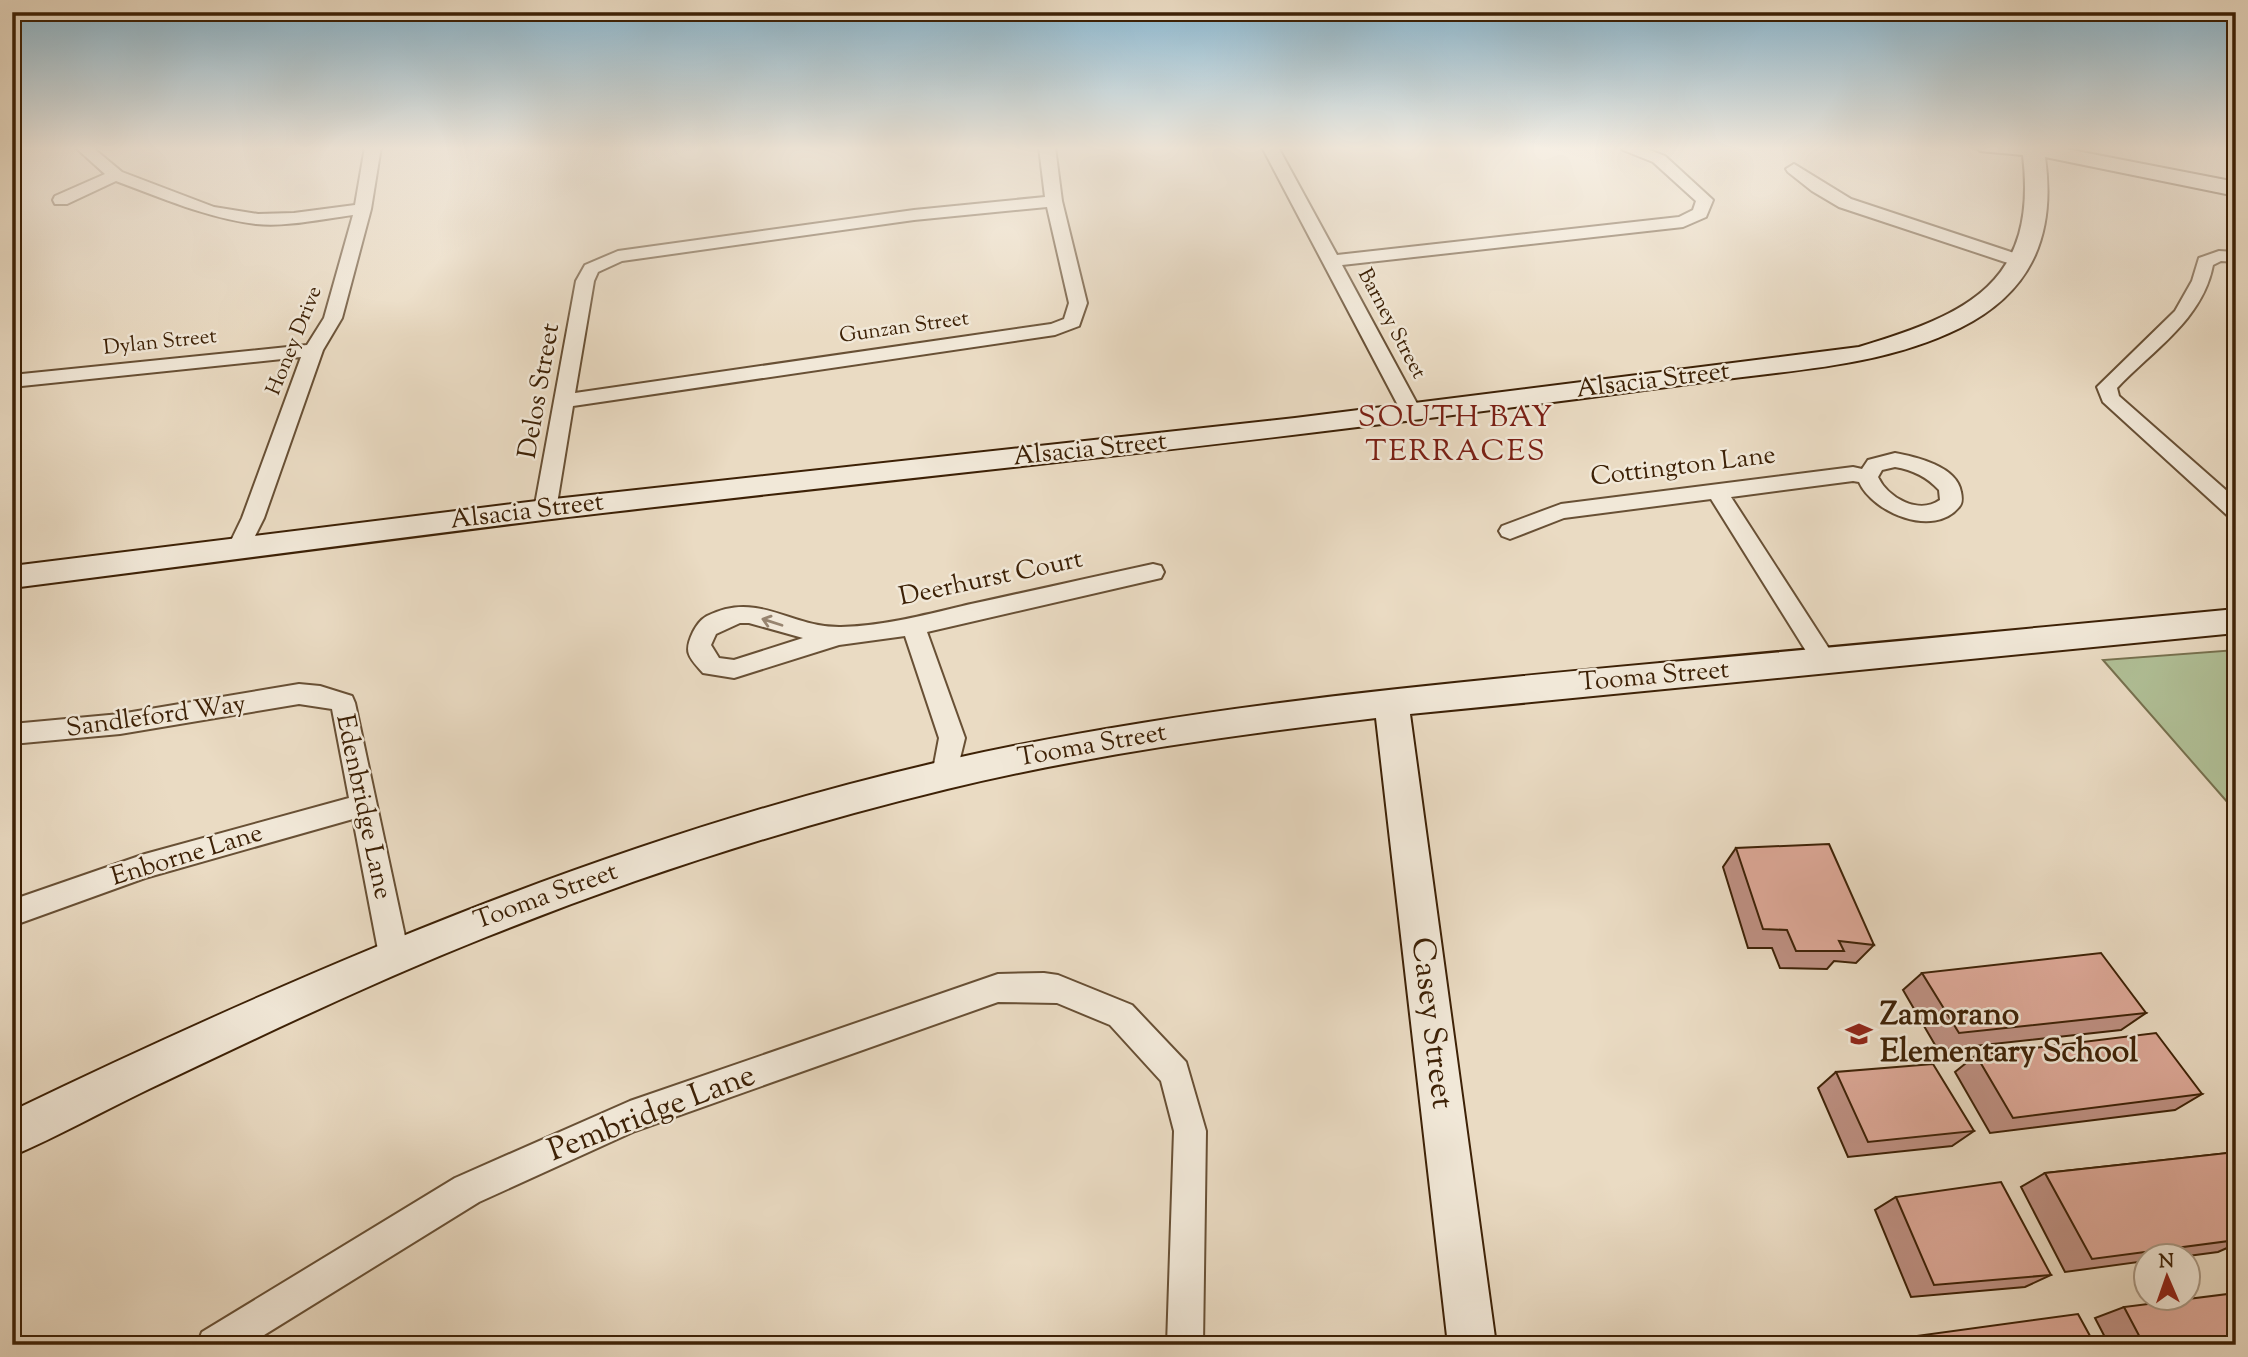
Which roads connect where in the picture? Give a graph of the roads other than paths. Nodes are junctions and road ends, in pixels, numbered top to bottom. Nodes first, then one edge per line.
1 (207, 210) edge
2 (353, 210) edge
3 (363, 210) edge
4 (961, 210) edge
5 (1056, 210) edge
6 (1305, 210) edge
7 (1701, 210) edge
8 (1867, 210) edge
9 (2038, 210) edge
10 (2236, 257) edge
11 (1332, 261) junction
12 (2020, 261) junction
13 (313, 350) junction
14 (12, 381) edge
15 (565, 401) junction
16 (1411, 411) junction
17 (1867, 477) dead end
18 (2236, 487) edge
19 (2213, 489) junction
20 (1717, 492) junction
21 (545, 510) junction
22 (2236, 511) edge
23 (1510, 531) dead end
24 (239, 547) junction
25 (1153, 572) dead end
26 (12, 577) edge
27 (2236, 621) edge
28 (913, 626) junction
29 (839, 636) junction
30 (1825, 661) junction
31 (299, 694) joint
32 (1391, 701) junction
33 (12, 734) edge
34 (945, 775) junction
35 (363, 805) junction
36 (12, 913) edge
37 (394, 955) junction
38 (12, 1134) edge
39 (215, 1345) edge
40 (1185, 1345) edge
41 (1472, 1345) edge

1 - 2 street
3 - 13 street, Honey Drive
4 - 15 street, Delos Street
5 - 15 street, Gunzan Street
6 - 11 street, Barney Street
7 - 11 street
8 - 12 street
9 - 12 main road, Alsacia Street
10 - 19 street
11 - 16 street, Barney Street
12 - 16 main road, Alsacia Street
13 - 14 street, Dylan Street
13 - 24 street, Honey Drive
15 - 21 street, Delos Street
16 - 21 main road, Alsacia Street
17 - 20 street, Cottington Lane
18 - 19 street
19 - 22 street
20 - 23 street, Cottington Lane
20 - 30 street
21 - 24 main road, Alsacia Street
24 - 26 main road, Alsacia Street
25 - 28 street, Deerhurst Court
27 - 30 main road, Tooma Street
28 - 29 street, Deerhurst Court
28 - 34 street
29 -> 29 street
30 - 32 main road, Tooma Street
31 - 33 street, Sandleford Way
31 - 35 street, Edenbridge Lane
32 - 34 main road, Tooma Street
32 - 41 main road, Casey Street
34 - 37 main road, Tooma Street
35 - 36 street, Enborne Lane
35 - 37 street, Edenbridge Lane
37 - 38 main road, Tooma Street
39 - 40 street, Pembridge Lane

